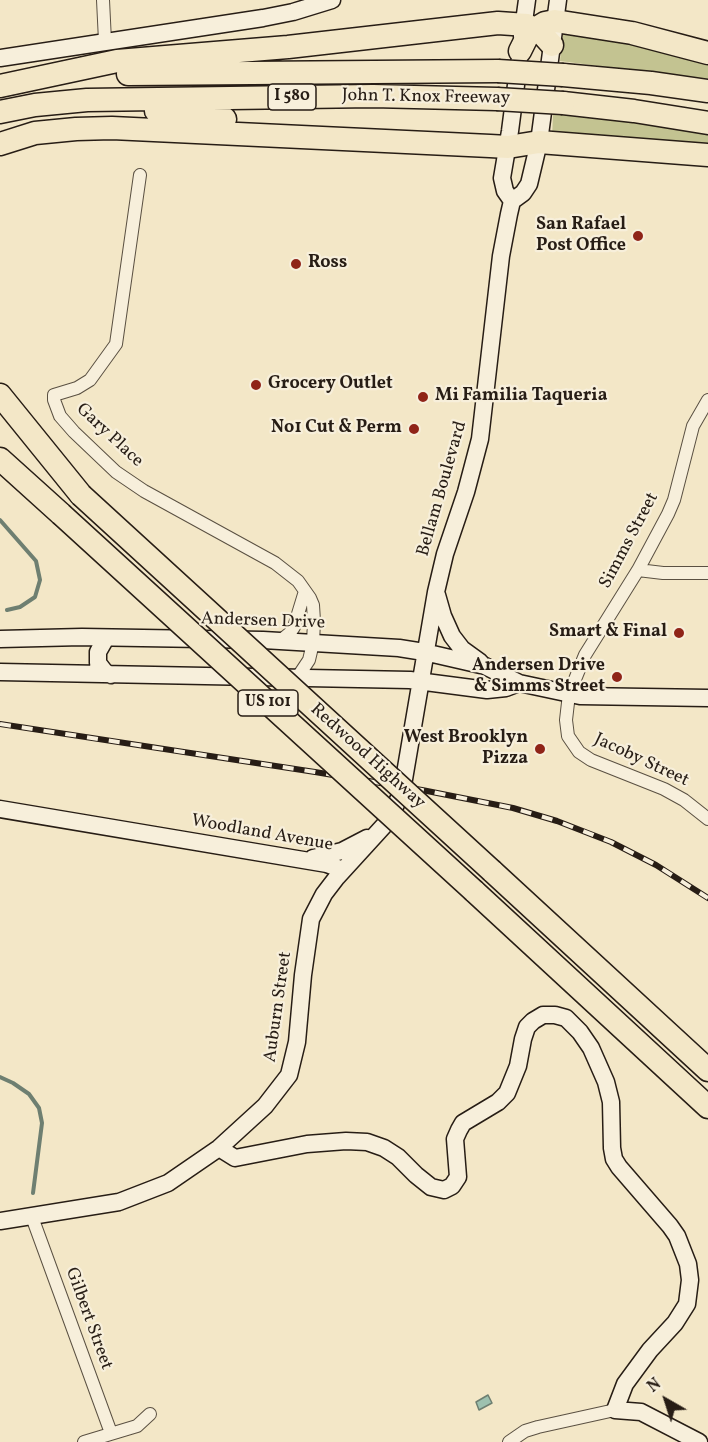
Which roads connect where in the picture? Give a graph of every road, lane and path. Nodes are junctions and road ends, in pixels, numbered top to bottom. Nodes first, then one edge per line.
1 (103, 0) edge
2 (332, 0) edge
3 (527, 0) edge
4 (543, 18) edge
5 (105, 41) junction
6 (552, 45) joint
7 (520, 51) joint
8 (708, 53) edge
9 (0, 58) edge
10 (0, 87) edge
11 (708, 92) edge
12 (78, 100) junction
13 (0, 112) edge
14 (708, 123) edge
15 (353, 139) junction
16 (539, 142) junction
17 (0, 144) edge
18 (508, 147) junction
19 (708, 155) edge
20 (140, 175) dead end
21 (512, 201) junction
22 (0, 396) edge
23 (708, 400) edge
24 (0, 420) edge
25 (0, 459) edge
26 (81, 495) junction
27 (638, 570) junction
28 (708, 573) edge
29 (305, 591) junction
30 (436, 592) junction
31 (106, 638) junction
32 (0, 639) edge
33 (280, 641) junction
34 (313, 643) junction
35 (424, 652) junction
36 (485, 666) junction
37 (0, 672) edge
38 (111, 675) junction
39 (297, 678) junction
40 (420, 680) junction
41 (519, 683) junction
42 (569, 694) junction
43 (708, 698) edge
44 (0, 809) edge
45 (708, 819) edge
46 (381, 830) junction
47 (298, 859) junction
48 (343, 870) junction
49 (708, 1070) edge
50 (708, 1107) edge
51 (219, 1148) junction
52 (32, 1217) junction
53 (0, 1221) edge
54 (615, 1410) junction
55 (150, 1414) dead end
56 (111, 1433) junction
57 (84, 1442) edge
58 (509, 1442) edge
59 (699, 1442) edge

1 - 5 street
2 - 5 street
3 - 4 street
4 - 6 highway
4 - 7 highway
4 - 8 highway
4 - 10 highway
5 - 9 street
6 - 16 street, Bellam Boulevard
7 - 18 street, Bellam Boulevard
10 - 11 highway, bridge
12 - 13 highway, John T. Knox Freeway / I 580
12 - 14 highway, John T. Knox Freeway / I 580, bridge
12 - 15 highway
15 - 17 highway
15 - 18 highway
16 - 18 highway
16 - 19 highway
16 - 21 street, Bellam Boulevard
18 - 21 street, Bellam Boulevard
20 - 29 street, Gary Place
21 - 30 street, Bellam Boulevard
22 - 26 highway
23 - 27 street, Simms Street
24 - 26 highway, Redwood Highway / US 101
25 - 50 highway, Redwood Highway / US 101, bridge
26 - 49 highway, Redwood Highway / US 101, bridge
27 - 28 street
27 - 42 street, Simms Street
29 - 33 street
29 - 34 street, Gary Place
30 - 35 street, Bellam Boulevard
30 - 36 street
31 - 32 street, Andersen Drive
31 - 33 street, Andersen Drive
31 - 38 street
33 - 34 street, Andersen Drive
34 - 35 street, Andersen Drive
34 - 39 street, Gary Place
35 - 36 street, Andersen Drive
35 - 40 street, Bellam Boulevard
36 - 41 street, Andersen Drive
37 - 38 street, Andersen Drive
38 - 39 street, Andersen Drive
39 - 40 street, Andersen Drive
40 - 41 street, Andersen Drive
40 - 46 street, Woodland Avenue
41 - 42 street, Andersen Drive
42 - 43 street, Andersen Drive
42 - 45 street, Jacoby Street
44 - 47 street, Woodland Avenue
46 - 47 street
46 - 48 street, Woodland Avenue
47 - 48 street, Woodland Avenue
48 - 51 street, Auburn Street
51 - 52 street, Auburn Street
51 - 54 street
52 - 53 street, Auburn Street
52 - 56 street, Gilbert Street
54 - 58 street
54 - 59 street
55 - 56 street
56 - 57 street

